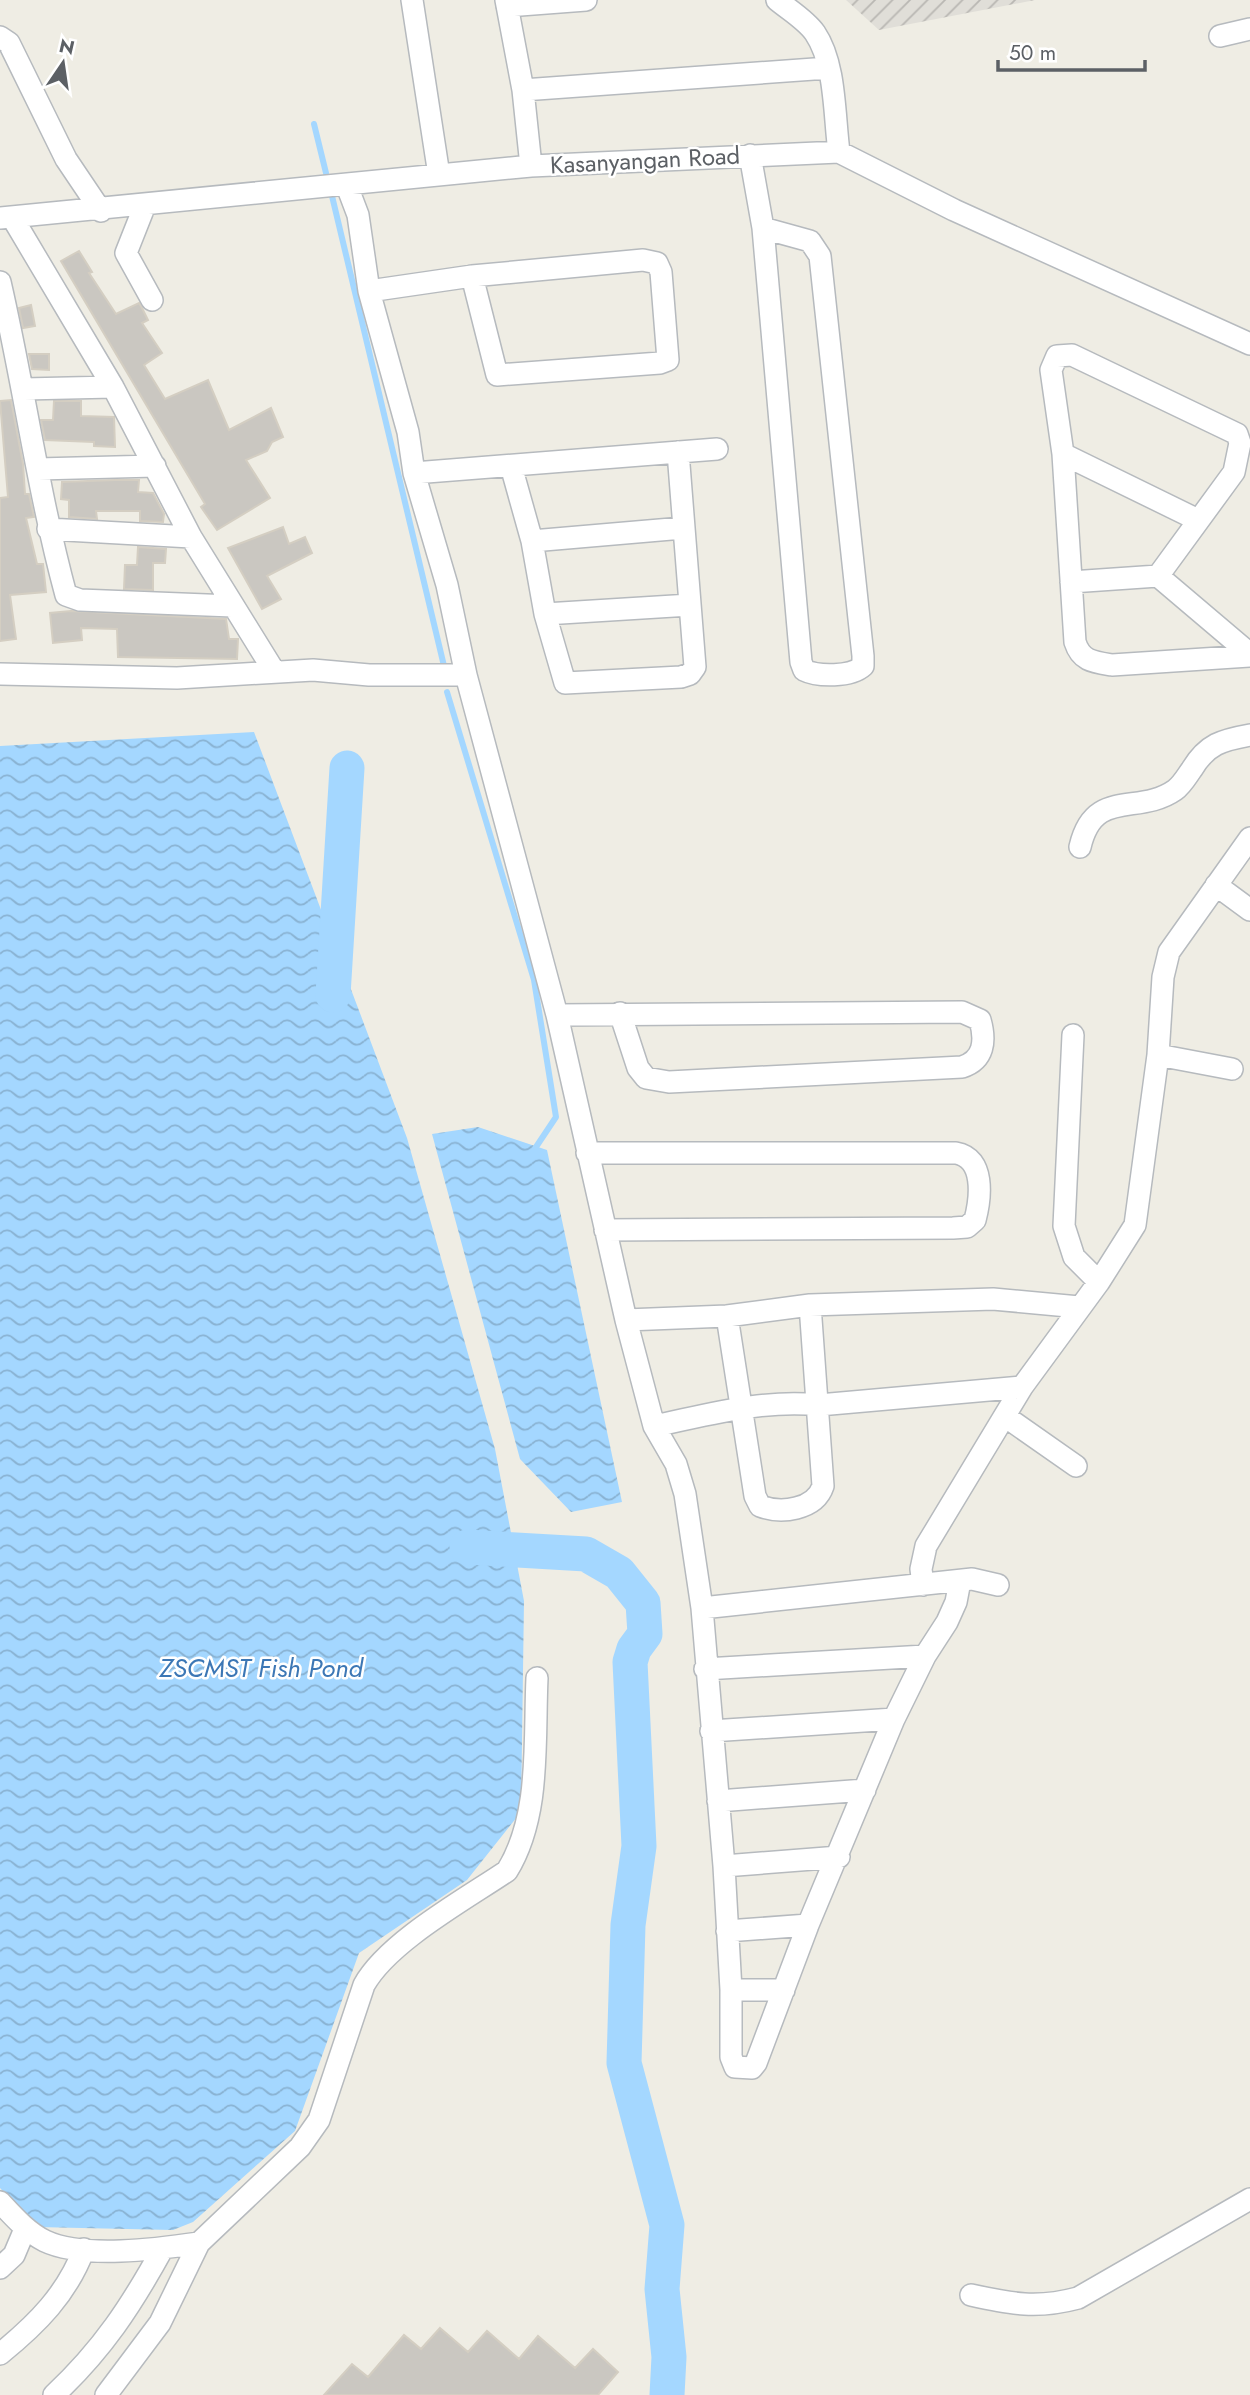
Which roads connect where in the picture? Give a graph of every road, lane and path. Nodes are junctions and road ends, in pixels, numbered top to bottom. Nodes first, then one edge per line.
1 (412, 0) edge
2 (586, 0) edge
3 (777, 0) edge
4 (506, 3) edge
5 (1250, 29) edge
6 (1220, 36) dead end
7 (0, 37) edge
8 (828, 68) junction
9 (523, 90) junction
10 (839, 152) junction
11 (750, 155) junction
12 (531, 166) junction
13 (439, 175) junction
14 (348, 186) junction
15 (145, 205) junction
16 (100, 211) junction
17 (6, 217) edge
18 (763, 228) junction
19 (472, 276) junction
20 (0, 282) edge
21 (369, 290) junction
22 (152, 300) dead end
23 (1250, 344) edge
24 (113, 387) junction
25 (24, 389) junction
26 (717, 449) dead end
27 (678, 452) junction
28 (1063, 454) junction
29 (155, 466) junction
30 (511, 466) junction
31 (38, 469) junction
32 (414, 473) junction
33 (1198, 520) junction
34 (684, 528) junction
35 (48, 529) junction
36 (191, 537) junction
37 (532, 541) junction
38 (1158, 576) junction
39 (1071, 582) junction
40 (690, 605) junction
41 (232, 606) junction
42 (545, 614) junction
43 (1250, 655) edge
44 (274, 671) junction
45 (0, 674) edge
46 (466, 675) junction
47 (1250, 735) edge
48 (1250, 838) edge
49 (1080, 848) dead end
50 (1216, 885) junction
51 (1250, 910) edge
52 (620, 1013) junction
53 (557, 1015) junction
54 (1073, 1035) dead end
55 (1158, 1055) junction
56 (1232, 1069) dead end
57 (587, 1153) junction
58 (605, 1230) junction
59 (1099, 1282) junction
60 (810, 1305) junction
61 (1079, 1307) junction
62 (727, 1316) junction
63 (626, 1320) junction
64 (1022, 1387) junction
65 (819, 1405) junction
66 (743, 1408) junction
67 (1006, 1417) junction
68 (654, 1426) junction
69 (1076, 1466) dead end
70 (960, 1581) junction
71 (923, 1585) junction
72 (998, 1585) dead end
73 (702, 1608) junction
74 (925, 1656) junction
75 (705, 1669) junction
76 (537, 1678) dead end
77 (894, 1719) junction
78 (711, 1731) junction
79 (864, 1790) junction
80 (718, 1801) junction
81 (839, 1857) junction
82 (724, 1866) junction
83 (808, 1925) junction
84 (727, 1931) junction
85 (732, 1990) junction
86 (784, 1990) junction
87 (1250, 2199) edge
88 (0, 2202) edge
89 (25, 2229) junction
90 (199, 2243) junction
91 (163, 2248) junction
92 (84, 2249) junction
93 (0, 2269) edge
94 (971, 2295) dead end
95 (0, 2354) edge
96 (54, 2395) edge
97 (106, 2395) edge

1 - 13 street
2 - 4 street
3 - 8 street
4 - 9 street
5 - 6 street
7 - 16 street
8 - 9 street
8 - 10 street
9 - 12 street
10 - 11 street, Kasanyangan Road
10 - 23 street, Kasanyangan Road
11 - 12 street, Kasanyangan Road
11 - 18 street
12 - 13 street, Kasanyangan Road
13 - 14 street, Kasanyangan Road
14 - 15 street, Kasanyangan Road
14 - 21 street
15 - 16 street, Kasanyangan Road
15 - 22 street
16 - 17 street, Kasanyangan Road
17 - 24 street
18 - 18 street
19 - 19 street
19 - 21 street
20 - 25 street
21 - 32 street
24 - 25 street
24 - 29 street
25 - 31 street
26 - 27 street
27 - 30 street
27 - 34 street
28 - 33 street
28 - 33 street
28 - 39 street
29 - 31 street
29 - 36 street
30 - 32 street
30 - 37 street
31 - 35 street
32 - 46 street
33 - 38 street
34 - 37 street
34 - 40 street
35 - 36 street
35 - 41 street
36 - 41 street
37 - 42 street
38 - 39 street
38 - 43 street
39 - 43 street
40 - 42 street
40 - 42 street
41 - 44 street
44 - 45 street
44 - 46 street
46 - 53 street
47 - 49 street
48 - 50 street
50 - 51 street
50 - 55 street
52 - 52 street
52 - 53 street
53 - 57 street
54 - 59 street
55 - 56 street
55 - 59 street
57 - 58 street
57 - 58 street
58 - 63 street
59 - 61 street
60 - 61 street
60 - 62 street
60 - 65 street
61 - 64 street
62 - 63 street
62 - 66 street
63 - 68 street
64 - 65 street
64 - 67 street
65 - 66 street
65 - 66 street
66 - 68 street
67 - 69 street
67 - 71 street
68 - 73 street
70 - 71 street
70 - 72 street
70 - 74 street
71 - 73 street
73 - 75 street
74 - 75 street
74 - 77 street
75 - 78 street
76 - 90 street
77 - 78 street
77 - 79 street
78 - 80 street
79 - 80 street
79 - 81 street
80 - 82 street
81 - 82 street
81 - 83 street
82 - 84 street
83 - 84 street
83 - 86 street
84 - 85 street
85 - 86 street
85 - 86 street
87 - 94 street
88 - 89 street
89 - 92 street
89 - 93 street
90 - 91 street
90 - 97 street
91 - 92 street
91 - 96 street
92 - 95 street

